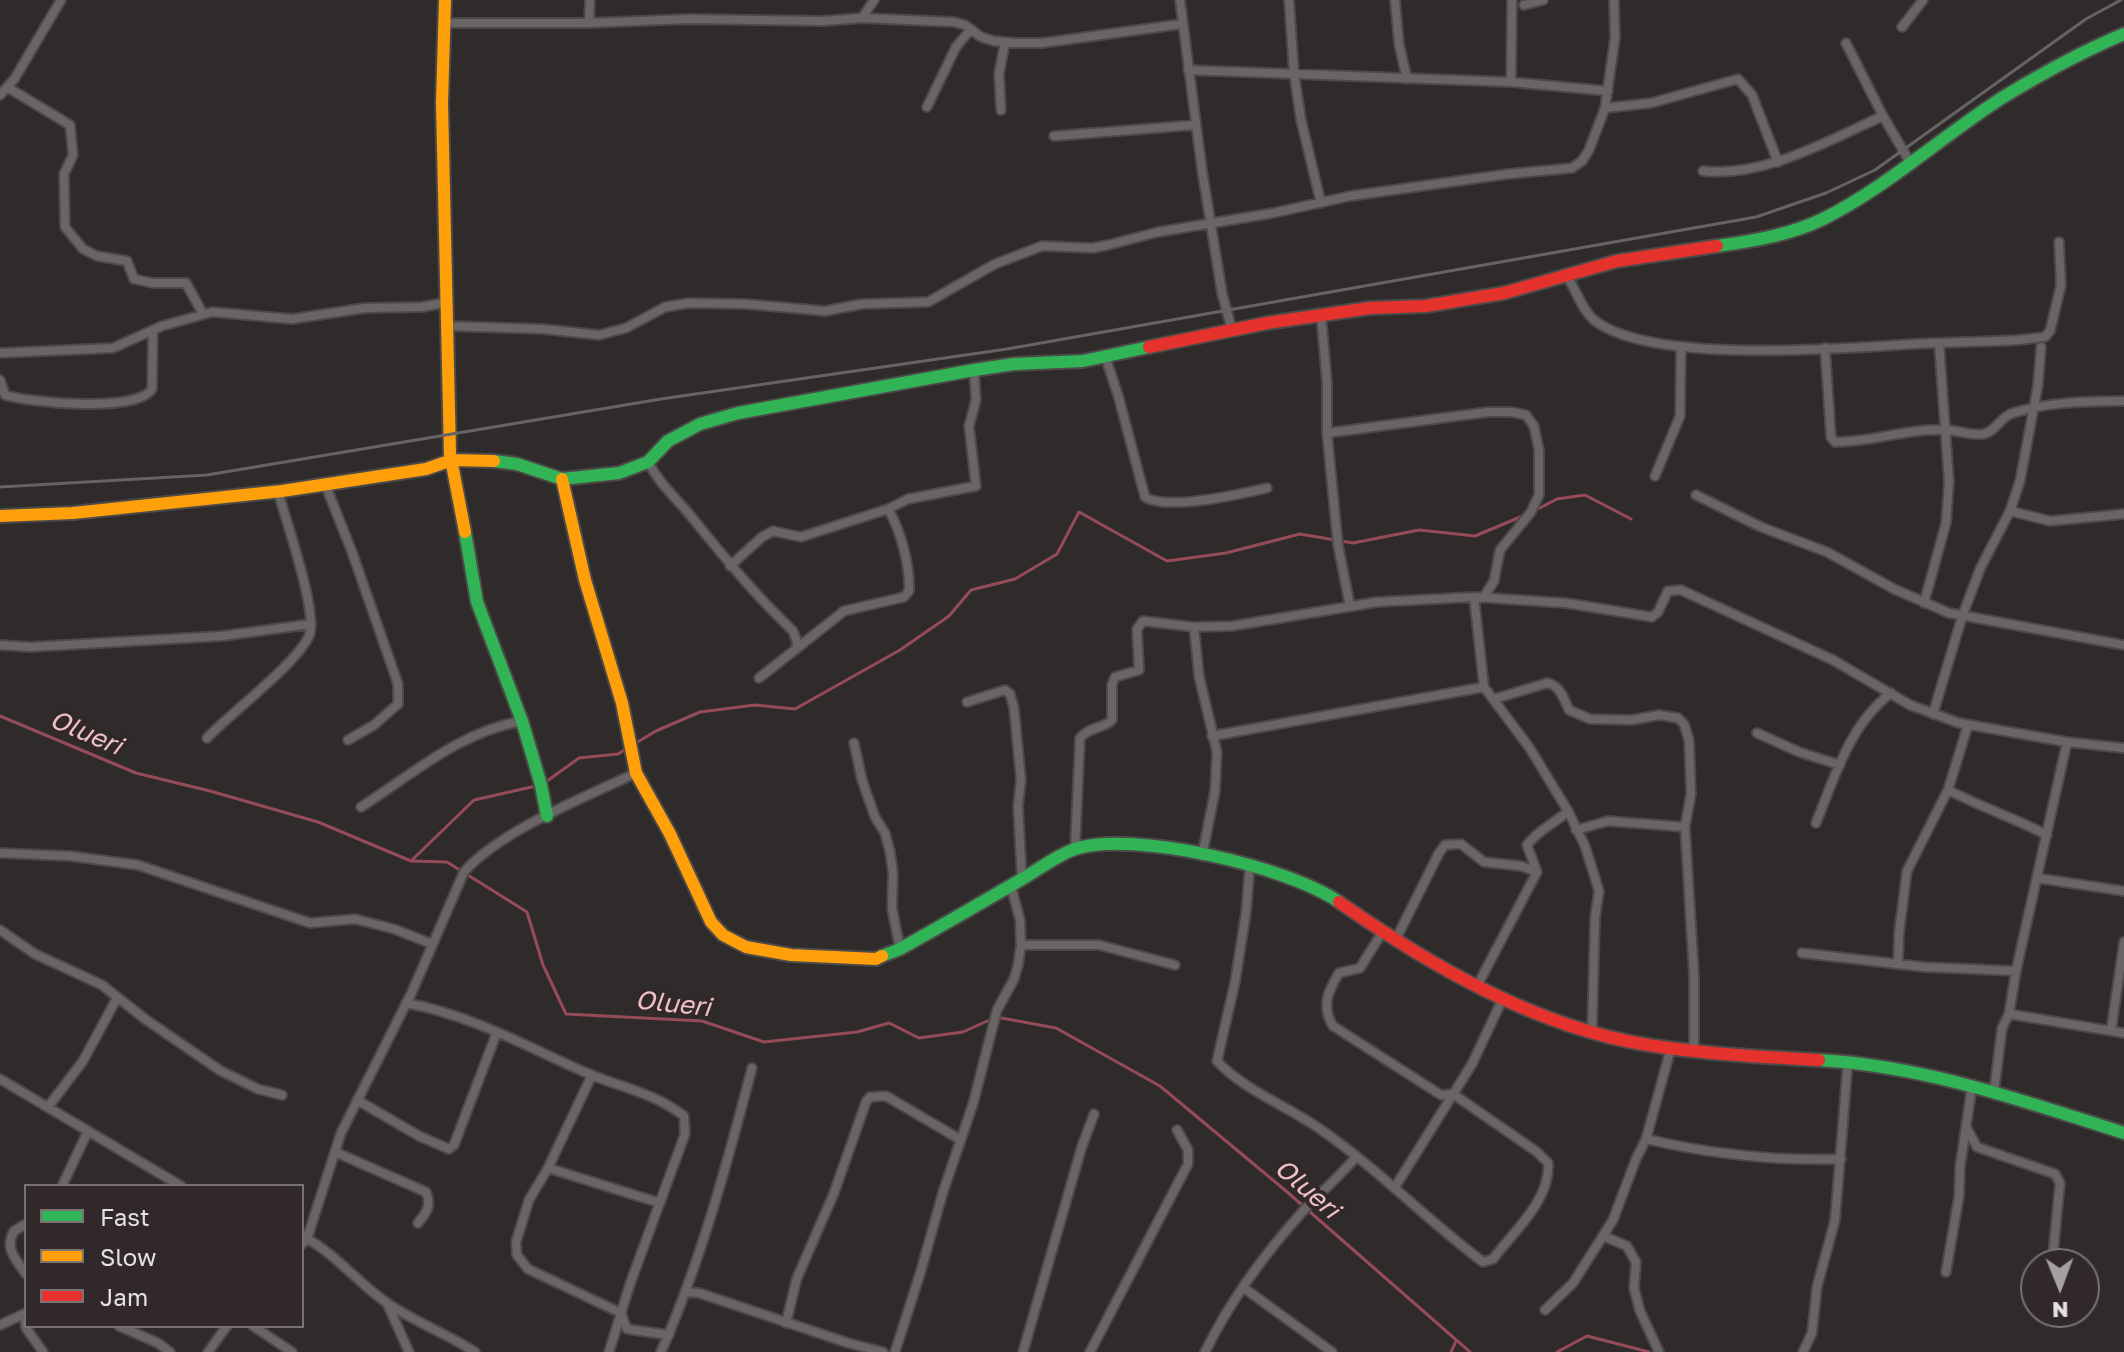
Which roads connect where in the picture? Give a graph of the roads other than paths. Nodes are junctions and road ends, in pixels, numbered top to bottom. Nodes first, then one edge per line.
1 (61, 0) edge
2 (445, 0) edge
3 (590, 0) edge
4 (874, 0) edge
5 (1180, 0) edge
6 (1289, 0) edge
7 (1395, 0) edge
8 (1512, 0) edge
9 (1543, 0) edge
10 (1614, 0) edge
11 (1923, 0) edge
12 (1524, 5) dead end
13 (862, 18) junction
14 (445, 23) junction
15 (589, 23) junction
16 (1182, 24) junction
17 (1902, 27) dead end
18 (971, 29) junction
19 (2124, 34) edge
20 (1005, 42) junction
21 (1846, 43) dead end
22 (1188, 70) junction
23 (1294, 73) junction
24 (1407, 79) junction
25 (1511, 82) junction
26 (7, 87) junction
27 (1608, 91) junction
28 (0, 95) edge
29 (927, 107) dead end
30 (1605, 108) junction
31 (1001, 110) dead end
32 (1883, 116) junction
33 (1195, 125) junction
34 (1054, 136) dead end
35 (1778, 162) junction
36 (1911, 164) junction
37 (1703, 171) dead end
38 (1321, 203) junction
39 (1210, 223) junction
40 (2059, 242) dead end
41 (1565, 274) junction
42 (447, 302) junction
43 (203, 314) junction
44 (1321, 315) junction
45 (447, 326) junction
46 (153, 330) junction
47 (1232, 330) junction
48 (1939, 343) junction
49 (1681, 347) junction
50 (2041, 347) dead end
51 (1825, 348) junction
52 (0, 353) edge
53 (1105, 356) junction
54 (974, 370) junction
55 (0, 380) edge
56 (2124, 401) edge
57 (2034, 408) junction
58 (1946, 430) junction
59 (1327, 433) junction
60 (452, 460) junction
61 (648, 462) junction
62 (1655, 476) dead end
63 (562, 479) junction
64 (325, 484) junction
65 (1267, 488) dead end
66 (278, 491) junction
67 (1696, 495) dead end
68 (888, 509) junction
69 (2010, 511) junction
70 (2124, 514) edge
71 (0, 516) edge
72 (730, 566) junction
73 (1478, 597) junction
74 (1924, 603) junction
75 (1350, 606) junction
76 (1962, 617) junction
77 (311, 624) junction
78 (1194, 627) junction
79 (0, 645) edge
80 (2124, 645) edge
81 (796, 649) junction
82 (759, 678) dead end
83 (1484, 687) junction
84 (1891, 693) junction
85 (1494, 699) junction
86 (967, 702) dead end
87 (1933, 714) junction
88 (522, 721) junction
89 (1968, 725) junction
90 (1757, 733) dead end
91 (1212, 736) junction
92 (207, 738) dead end
93 (348, 740) dead end
94 (2067, 742) junction
95 (854, 743) dead end
96 (2124, 748) edge
97 (1840, 765) junction
98 (636, 773) junction
99 (1948, 790) junction
100 (361, 807) dead end
101 (1568, 811) junction
102 (547, 816) junction
103 (1816, 823) dead end
104 (1685, 827) junction
105 (1576, 830) junction
106 (2047, 835) junction
107 (1075, 849) junction
108 (0, 853) edge
109 (1202, 856) junction
110 (1250, 865) junction
111 (1537, 872) junction
112 (2037, 878) junction
113 (1017, 883) junction
114 (2124, 891) edge
115 (0, 930) edge
116 (1383, 931) junction
117 (1396, 939) junction
118 (2124, 942) edge
119 (432, 944) junction
120 (1021, 945) junction
121 (900, 949) junction
122 (1802, 953) dead end
123 (1898, 963) junction
124 (1175, 965) dead end
125 (2016, 971) junction
126 (1477, 986) junction
127 (117, 998) junction
128 (1503, 998) junction
129 (406, 1003) junction
130 (2009, 1014) junction
131 (2111, 1031) junction
132 (497, 1032) junction
133 (1592, 1032) junction
134 (2124, 1033) edge
135 (1671, 1048) junction
136 (1694, 1050) junction
137 (1848, 1061) junction
138 (752, 1068) dead end
139 (592, 1075) junction
140 (0, 1079) edge
141 (1972, 1086) junction
142 (1994, 1092) junction
143 (1453, 1094) junction
144 (282, 1095) dead end
145 (357, 1100) junction
146 (48, 1107) junction
147 (1094, 1114) dead end
148 (1966, 1127) junction
149 (1177, 1130) dead end
150 (88, 1131) junction
151 (2124, 1133) edge
152 (1646, 1139) junction
153 (961, 1140) junction
154 (335, 1152) junction
155 (1356, 1157) junction
156 (1841, 1159) junction
157 (548, 1168) junction
158 (63, 1184) edge
159 (178, 1184) edge
160 (1395, 1187) junction
161 (660, 1203) junction
162 (418, 1223) dead end
163 (24, 1225) edge
164 (0, 1232) edge
165 (11, 1235) junction
166 (1603, 1236) junction
167 (304, 1240) edge
168 (2054, 1248) edge
169 (24, 1271) edge
170 (1946, 1272) dead end
171 (1244, 1288) junction
172 (685, 1292) junction
173 (387, 1303) junction
174 (1545, 1310) dead end
175 (621, 1313) junction
176 (24, 1314) edge
177 (786, 1323) junction
178 (0, 1325) edge
179 (26, 1328) edge
180 (124, 1328) edge
181 (226, 1328) edge
182 (256, 1328) edge
183 (669, 1335) junction
184 (1657, 1348) edge
185 (43, 1352) edge
186 (170, 1352) edge
187 (208, 1352) edge
188 (292, 1352) edge
189 (409, 1352) edge
190 (475, 1352) edge
191 (609, 1352) edge
192 (661, 1352) edge
193 (883, 1352) edge
194 (895, 1352) edge
195 (1023, 1352) edge
196 (1090, 1352) edge
197 (1205, 1352) edge
198 (1332, 1352) edge
199 (1803, 1352) edge

1 - 26 street
2 - 14 street
3 - 15 street
4 - 13 street
5 - 16 street
6 - 23 street
7 - 24 street
8 - 25 street
9 - 12 street
10 - 27 street
11 - 17 street
13 - 15 street
13 - 18 street
14 - 15 street
14 - 42 street
16 - 20 street
16 - 22 street
18 - 20 street
18 - 29 street
19 - 36 street
20 - 31 street
21 - 32 street
22 - 23 street
22 - 33 street
23 - 24 street
23 - 38 street
24 - 25 street
25 - 27 street
26 - 28 street
26 - 43 street
27 - 30 street
30 - 35 street
30 - 38 street
32 - 35 street
32 - 36 street
33 - 34 street
33 - 39 street
35 - 37 street
36 - 41 street
38 - 39 street
39 - 45 street
39 - 47 street
40 - 48 street
41 - 44 street
41 - 49 street
42 - 43 street
42 - 45 street
43 - 46 street
44 - 47 street
44 - 59 street
45 - 60 street
46 - 52 street
46 - 55 street
47 - 53 street
48 - 51 street
48 - 58 street
49 - 51 street
49 - 62 street
50 - 57 street
51 - 58 street
53 - 54 street
53 - 65 street
54 - 61 street
54 - 68 street
56 - 57 street
57 - 58 street
57 - 69 street
58 - 74 street
59 - 73 street
59 - 75 street
60 - 63 street
60 - 64 street
60 - 88 street
61 - 63 street
61 - 72 street
63 - 98 street
64 - 66 street
64 - 93 street
66 - 71 street
66 - 77 street
67 - 74 street
68 - 72 street
68 - 81 street
69 - 70 street
69 - 76 street
72 - 81 street
73 - 75 street
73 - 83 street
73 - 84 street
74 - 76 street
75 - 78 street
76 - 80 street
76 - 87 street
77 - 79 street
77 - 92 street
78 - 91 street
78 - 107 street
81 - 82 street
83 - 85 street
83 - 91 street
84 - 87 street
84 - 97 street
85 - 101 street
85 - 104 street
86 - 113 street
87 - 89 street
88 - 100 street
88 - 102 street
89 - 94 street
89 - 99 street
90 - 97 street
91 - 109 street
94 - 96 street
94 - 106 street
95 - 121 street
97 - 103 street
98 - 102 street
98 - 121 street
99 - 106 street
99 - 123 street
101 - 105 street
101 - 111 street
102 - 119 street
104 - 105 street
104 - 136 street
105 - 133 street
106 - 112 street
107 - 109 street
107 - 113 street
108 - 119 street
109 - 110 street
110 - 116 street
110 - 155 street
111 - 117 street
111 - 126 street
112 - 114 street
112 - 125 street
113 - 120 street
113 - 121 street
115 - 127 street
116 - 117 street
116 - 143 street
117 - 126 street
118 - 131 street
119 - 129 street
120 - 124 street
120 - 153 street
122 - 123 street
123 - 125 street
125 - 130 street
126 - 128 street
127 - 144 street
127 - 146 street
128 - 133 street
128 - 143 street
129 - 132 street
129 - 145 street
130 - 131 street
130 - 142 street
131 - 134 street
132 - 139 street
132 - 145 street
133 - 135 street
135 - 136 street
135 - 152 street
136 - 137 street
137 - 141 street
137 - 156 street
138 - 172 street
139 - 157 street
139 - 161 street
140 - 146 street
141 - 142 street
141 - 148 street
142 - 151 street
143 - 160 street
143 - 160 street
145 - 154 street
146 - 150 street
147 - 195 street
148 - 168 street
148 - 170 street
149 - 196 street
150 - 158 street
150 - 159 street
152 - 156 street
152 - 166 street
153 - 177 street
153 - 194 street
154 - 162 street
154 - 167 street
155 - 160 street
155 - 171 street
156 - 199 street
157 - 161 street
157 - 175 street
161 - 175 street
163 - 165 street
164 - 165 street
165 - 169 street
166 - 174 street
166 - 184 street
167 - 173 street
171 - 197 street
171 - 198 street
172 - 177 street
172 - 183 street
173 - 189 street
173 - 190 street
175 - 183 street
175 - 191 street
176 - 178 street
177 - 193 street
179 - 185 street
180 - 186 street
181 - 187 street
182 - 188 street
183 - 192 street

